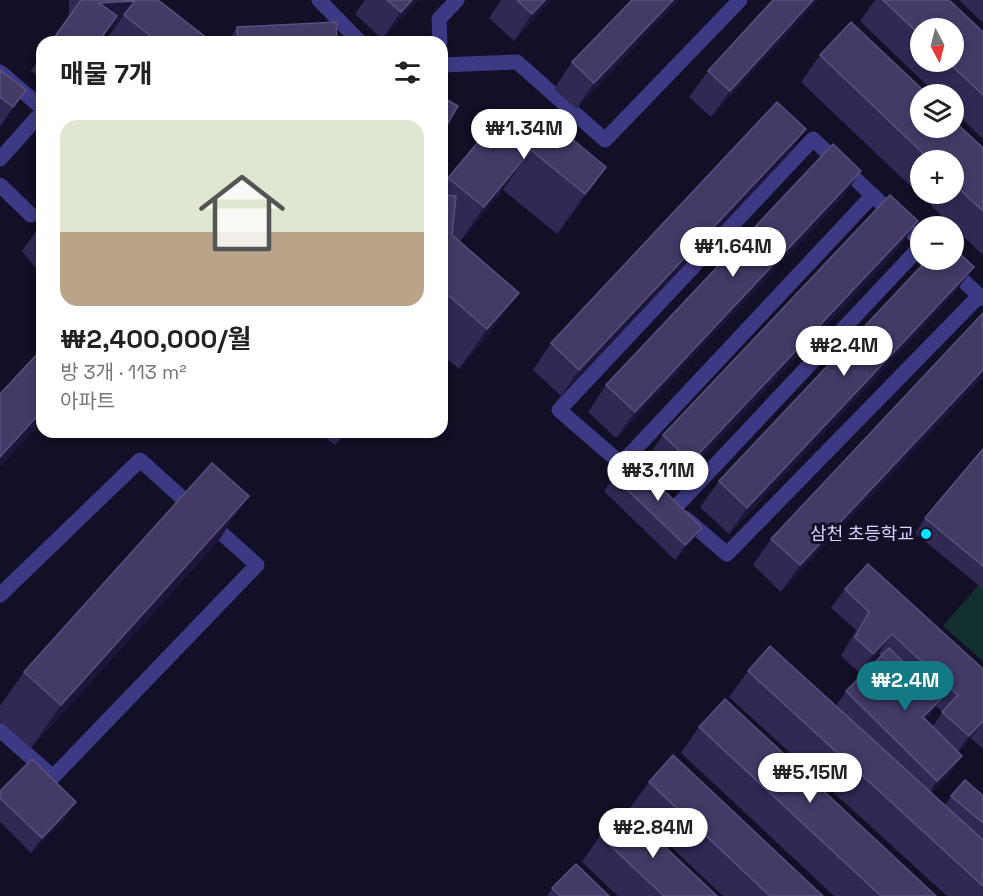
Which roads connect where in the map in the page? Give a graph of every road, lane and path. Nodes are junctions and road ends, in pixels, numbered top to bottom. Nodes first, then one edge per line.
1 (319, 0) edge
2 (457, 0) edge
3 (741, 0) edge
4 (354, 36) edge
5 (440, 36) edge
6 (448, 65) edge
7 (0, 72) edge
8 (36, 103) edge
9 (36, 119) edge
10 (0, 159) edge
11 (0, 185) edge
12 (873, 195) junction
13 (31, 215) dead end
14 (910, 230) edge
15 (910, 257) edge
16 (952, 270) edge
17 (981, 298) edge
18 (622, 464) junction
19 (648, 486) edge
20 (2, 589) edge
21 (0, 730) edge

1 - 4 lane
2 - 5 lane
3 - 6 lane
7 - 8 lane
9 - 10 lane
11 - 13 lane
12 - 14 lane
12 - 18 lane
12 - 18 lane
15 - 17 lane
16 - 17 lane
18 - 19 lane
20 - 21 lane

